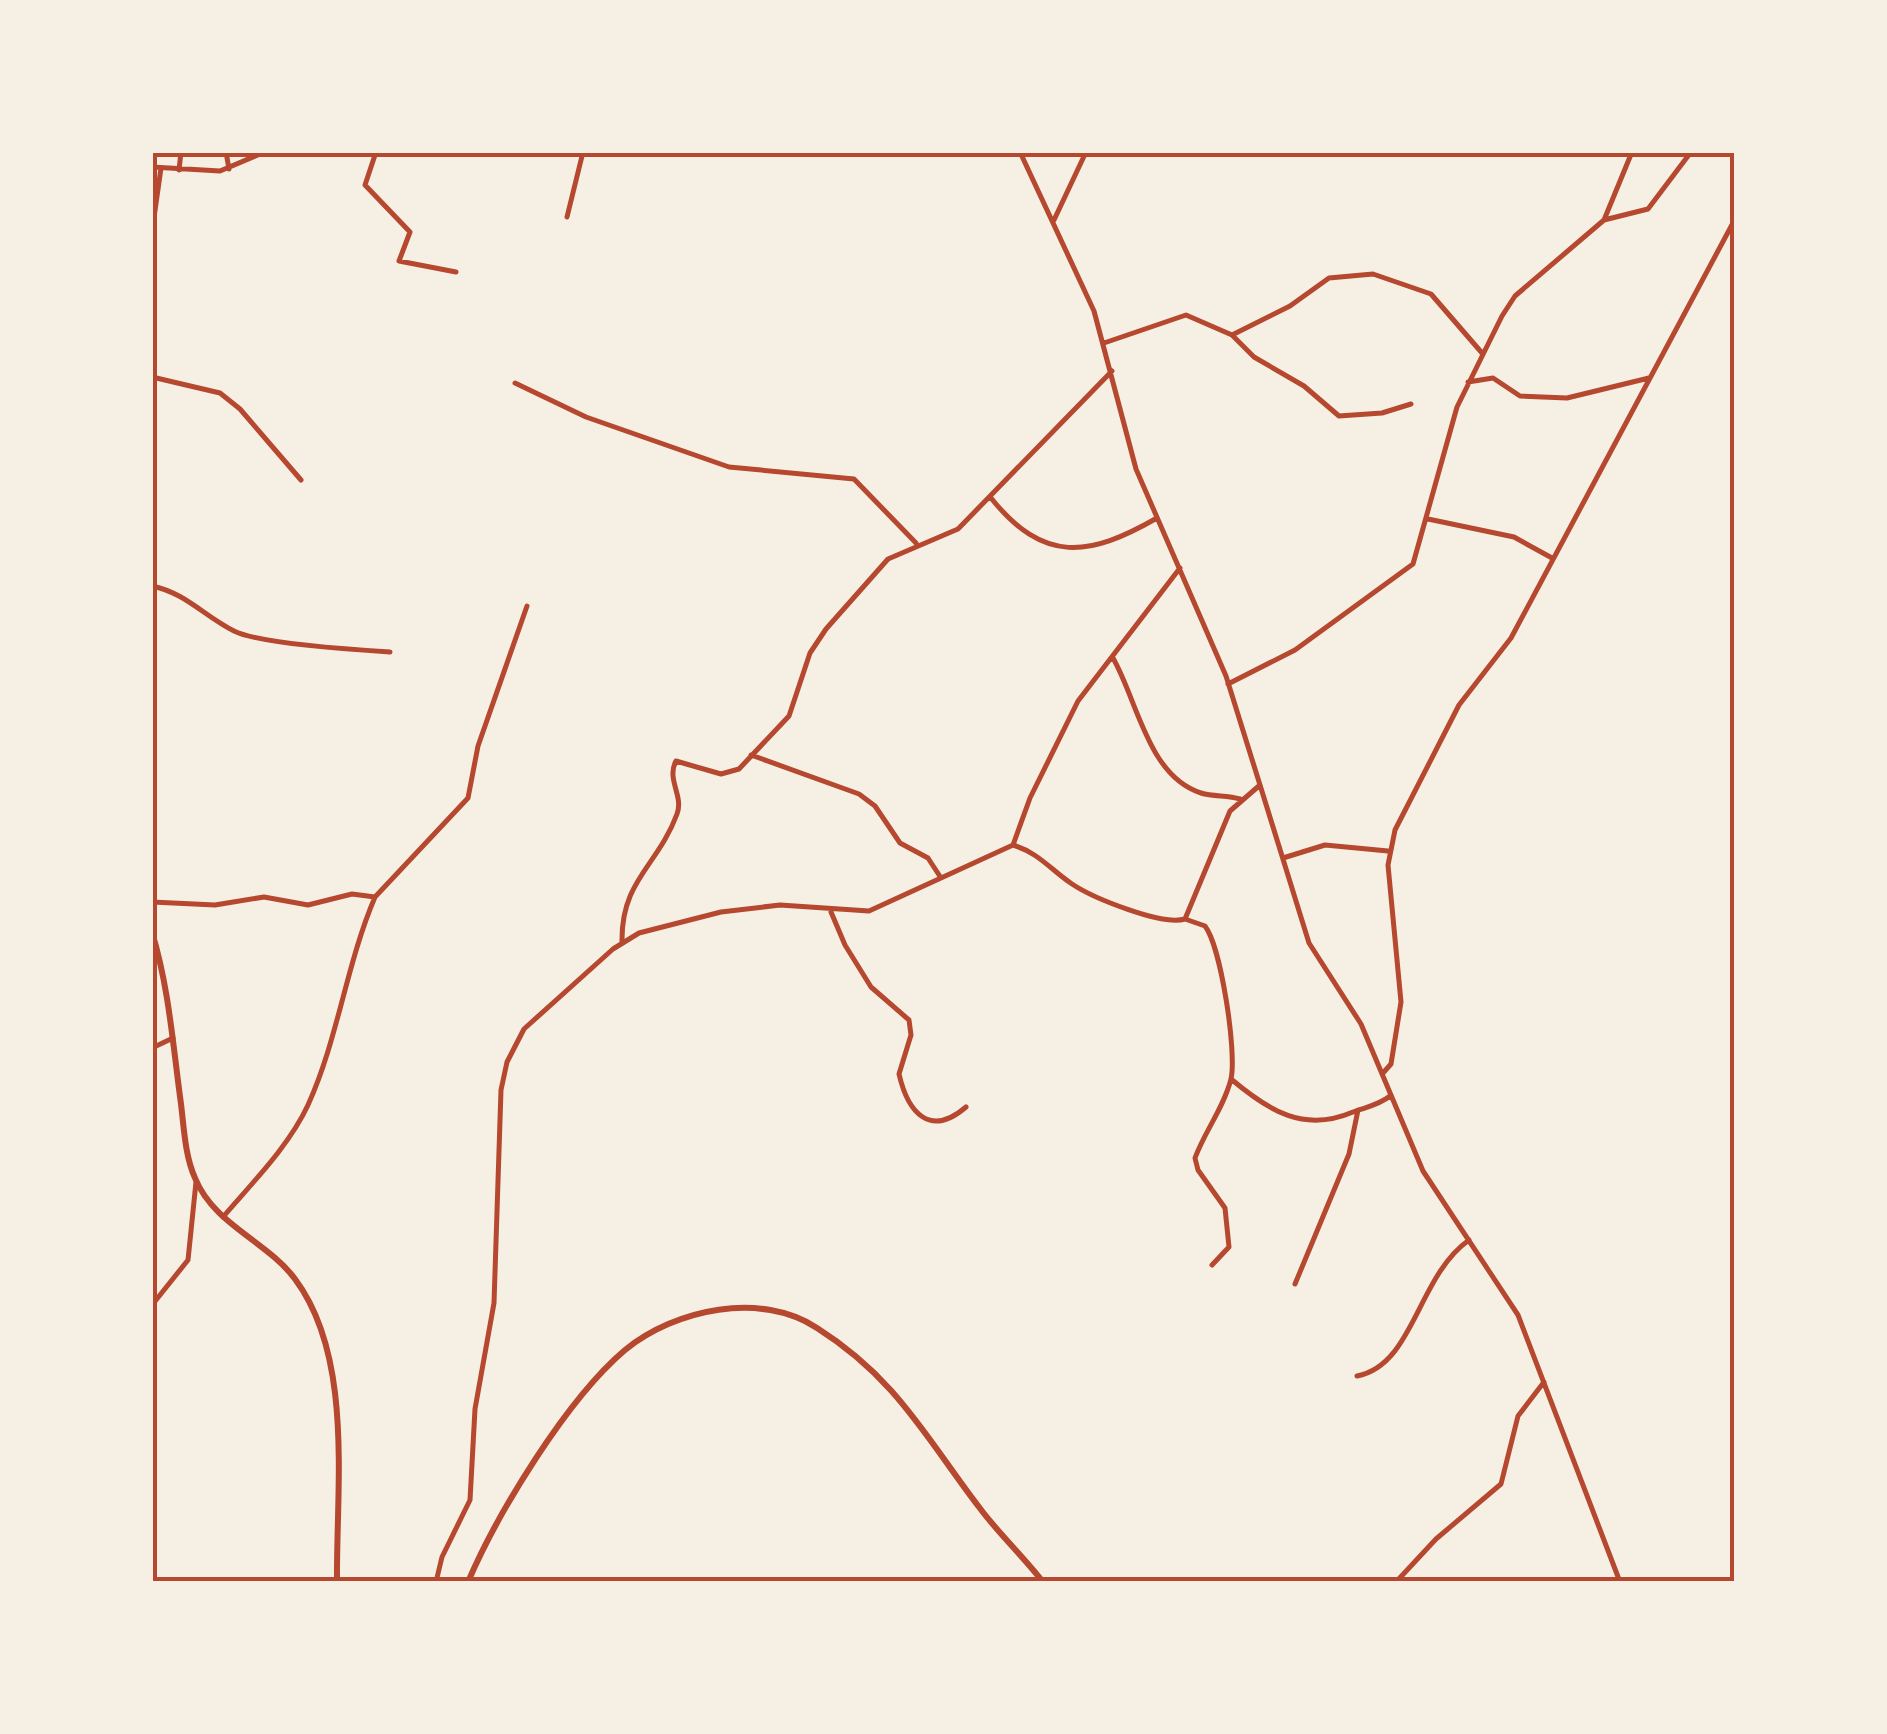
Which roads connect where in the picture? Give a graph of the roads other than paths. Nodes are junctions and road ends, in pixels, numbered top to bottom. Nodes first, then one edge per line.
1 (181, 152) edge
2 (226, 152) edge
3 (264, 152) edge
4 (376, 152) edge
5 (584, 152) edge
6 (1020, 152) edge
7 (1086, 152) edge
8 (1632, 152) edge
9 (1691, 152) edge
10 (156, 168) edge
11 (229, 169) junction
12 (179, 170) junction
13 (567, 218) dead end
14 (1054, 220) junction
15 (1604, 220) junction
16 (1734, 221) edge
17 (152, 232) edge
18 (456, 272) dead end
19 (1232, 335) junction
20 (1104, 343) junction
21 (1482, 353) junction
22 (1112, 371) junction
23 (152, 377) edge
24 (1649, 378) junction
25 (1468, 382) junction
26 (515, 383) dead end
27 (1411, 404) dead end
28 (301, 480) dead end
29 (990, 497) junction
30 (1157, 518) junction
31 (1428, 519) junction
32 (917, 544) junction
33 (1552, 558) junction
34 (1180, 568) junction
35 (152, 586) edge
36 (528, 606) dead end
37 (390, 652) dead end
38 (1114, 658) junction
39 (1228, 684) junction
40 (751, 755) junction
41 (1260, 785) junction
42 (1240, 798) junction
43 (1013, 845) junction
44 (1388, 851) junction
45 (1282, 859) junction
46 (941, 878) junction
47 (375, 897) junction
48 (152, 902) edge
49 (831, 912) junction
50 (1185, 919) junction
51 (152, 932) edge
52 (622, 942) junction
53 (155, 953) edge
54 (172, 1038) junction
55 (152, 1048) edge
56 (1382, 1073) junction
57 (1230, 1079) junction
58 (1390, 1095) junction
59 (966, 1107) dead end
60 (1358, 1110) junction
61 (196, 1182) junction
62 (224, 1217) junction
63 (1469, 1240) junction
64 (1212, 1264) dead end
65 (1295, 1284) dead end
66 (152, 1305) edge
67 (1356, 1376) dead end
68 (1544, 1382) junction
69 (337, 1582) edge
70 (436, 1582) edge
71 (468, 1582) edge
72 (1043, 1582) edge
73 (1396, 1582) edge
74 (1620, 1582) edge

1 - 12 street
2 - 11 street
3 - 11 street
4 - 18 street
5 - 13 street
6 - 14 street
7 - 14 street
8 - 15 street
9 - 15 street
10 - 12 street
10 - 17 street
11 - 12 street
14 - 20 street
15 - 21 street
16 - 24 street
19 - 20 street
19 - 21 street
19 - 27 street
20 - 22 street
21 - 25 street
22 - 29 street
22 - 30 street
23 - 28 street
24 - 25 street
24 - 33 street
25 - 31 street
26 - 32 street
29 - 30 street
29 - 32 street
30 - 34 street
31 - 33 street
31 - 39 street
32 - 40 street
33 - 44 street
34 - 38 street
34 - 39 street
35 - 37 street
36 - 47 street
38 - 42 street
38 - 43 street
39 - 41 street
40 - 46 street
40 - 52 street
41 - 42 street
41 - 45 street
42 - 50 street
43 - 46 street
43 - 50 street
44 - 45 street
44 - 56 street
45 - 56 street
46 - 49 street
47 - 48 street
47 - 62 street
49 - 52 street
49 - 59 street
50 - 57 street
51 - 53 main road
52 - 70 street
53 - 54 main road
54 - 55 street
54 - 61 main road
56 - 58 street
57 - 60 street
57 - 64 street
58 - 60 street
58 - 63 street
60 - 65 street
61 - 62 main road
61 - 66 street
62 - 69 main road
63 - 67 street
63 - 68 street
68 - 73 street
68 - 74 street
71 - 72 main road

